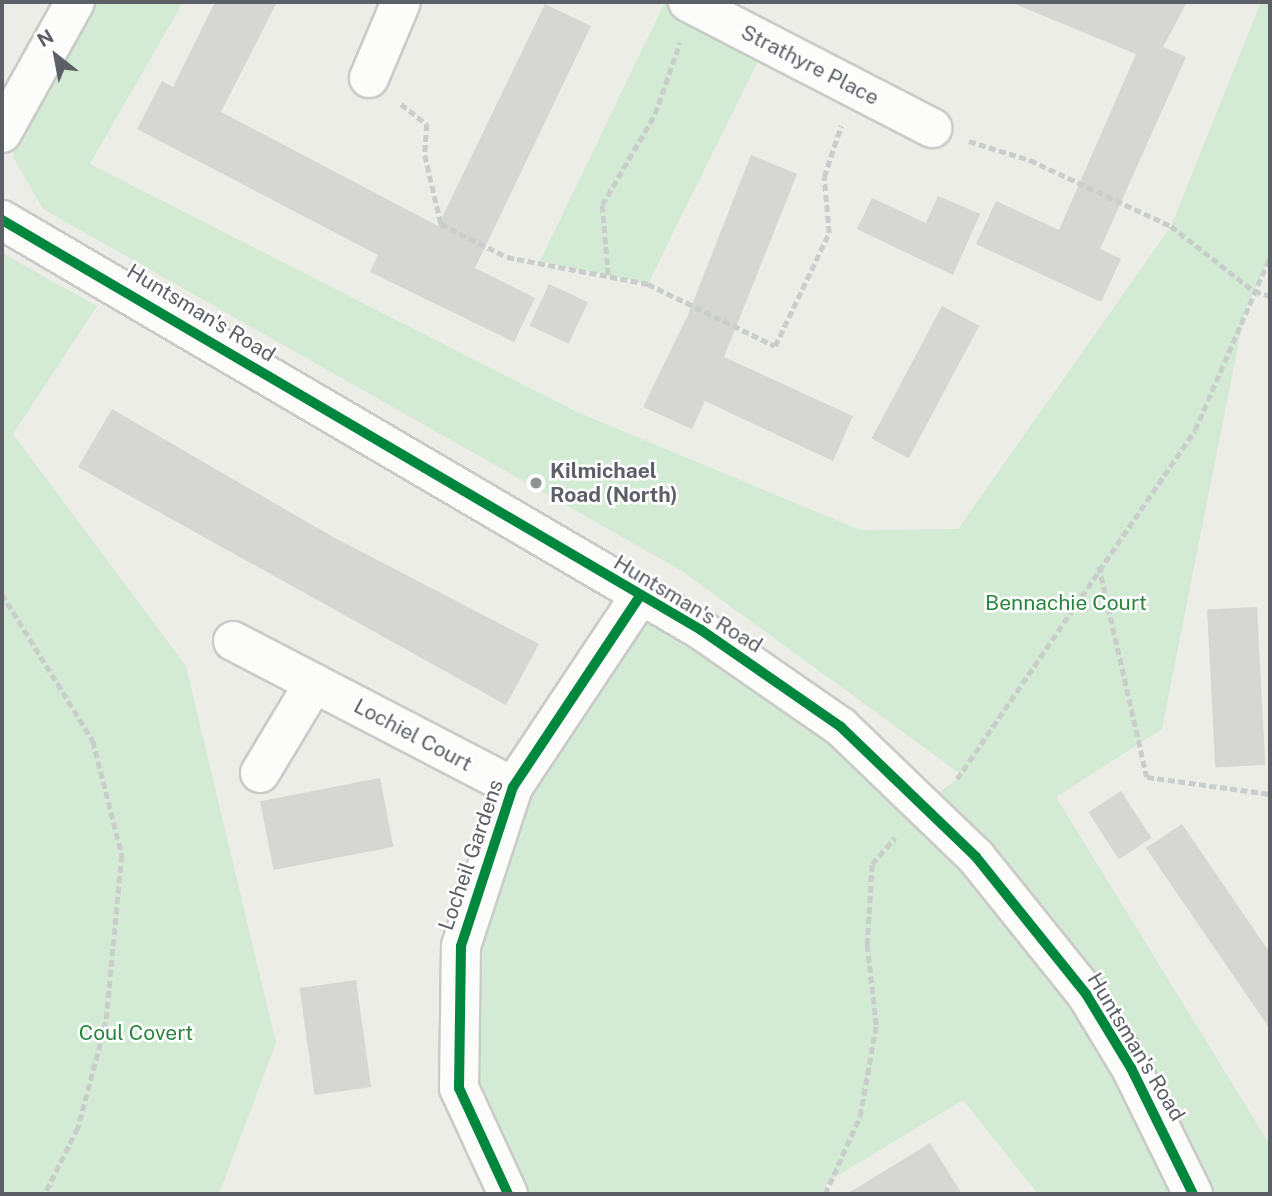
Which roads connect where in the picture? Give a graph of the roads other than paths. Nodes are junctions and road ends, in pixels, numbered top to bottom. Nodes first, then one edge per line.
1 (75, 2) edge
2 (401, 2) edge
3 (690, 3) edge
4 (369, 78) road end
5 (932, 128) road end
6 (2, 133) edge
7 (2, 220) edge
8 (639, 597) junction
9 (233, 641) dead end
10 (314, 683) junction
11 (260, 773) dead end
12 (513, 787) junction
13 (508, 1194) edge
14 (1193, 1194) edge

1 - 6 street
2 - 4 street
3 - 5 street, Strathyre Place
7 - 8 street, Huntsman's Road
8 - 12 street, Locheil Gardens
8 - 14 street, Huntsman's Road
9 - 10 street, Lochiel Court
10 - 11 street
10 - 12 street, Lochiel Court
12 - 13 street, Locheil Gardens

